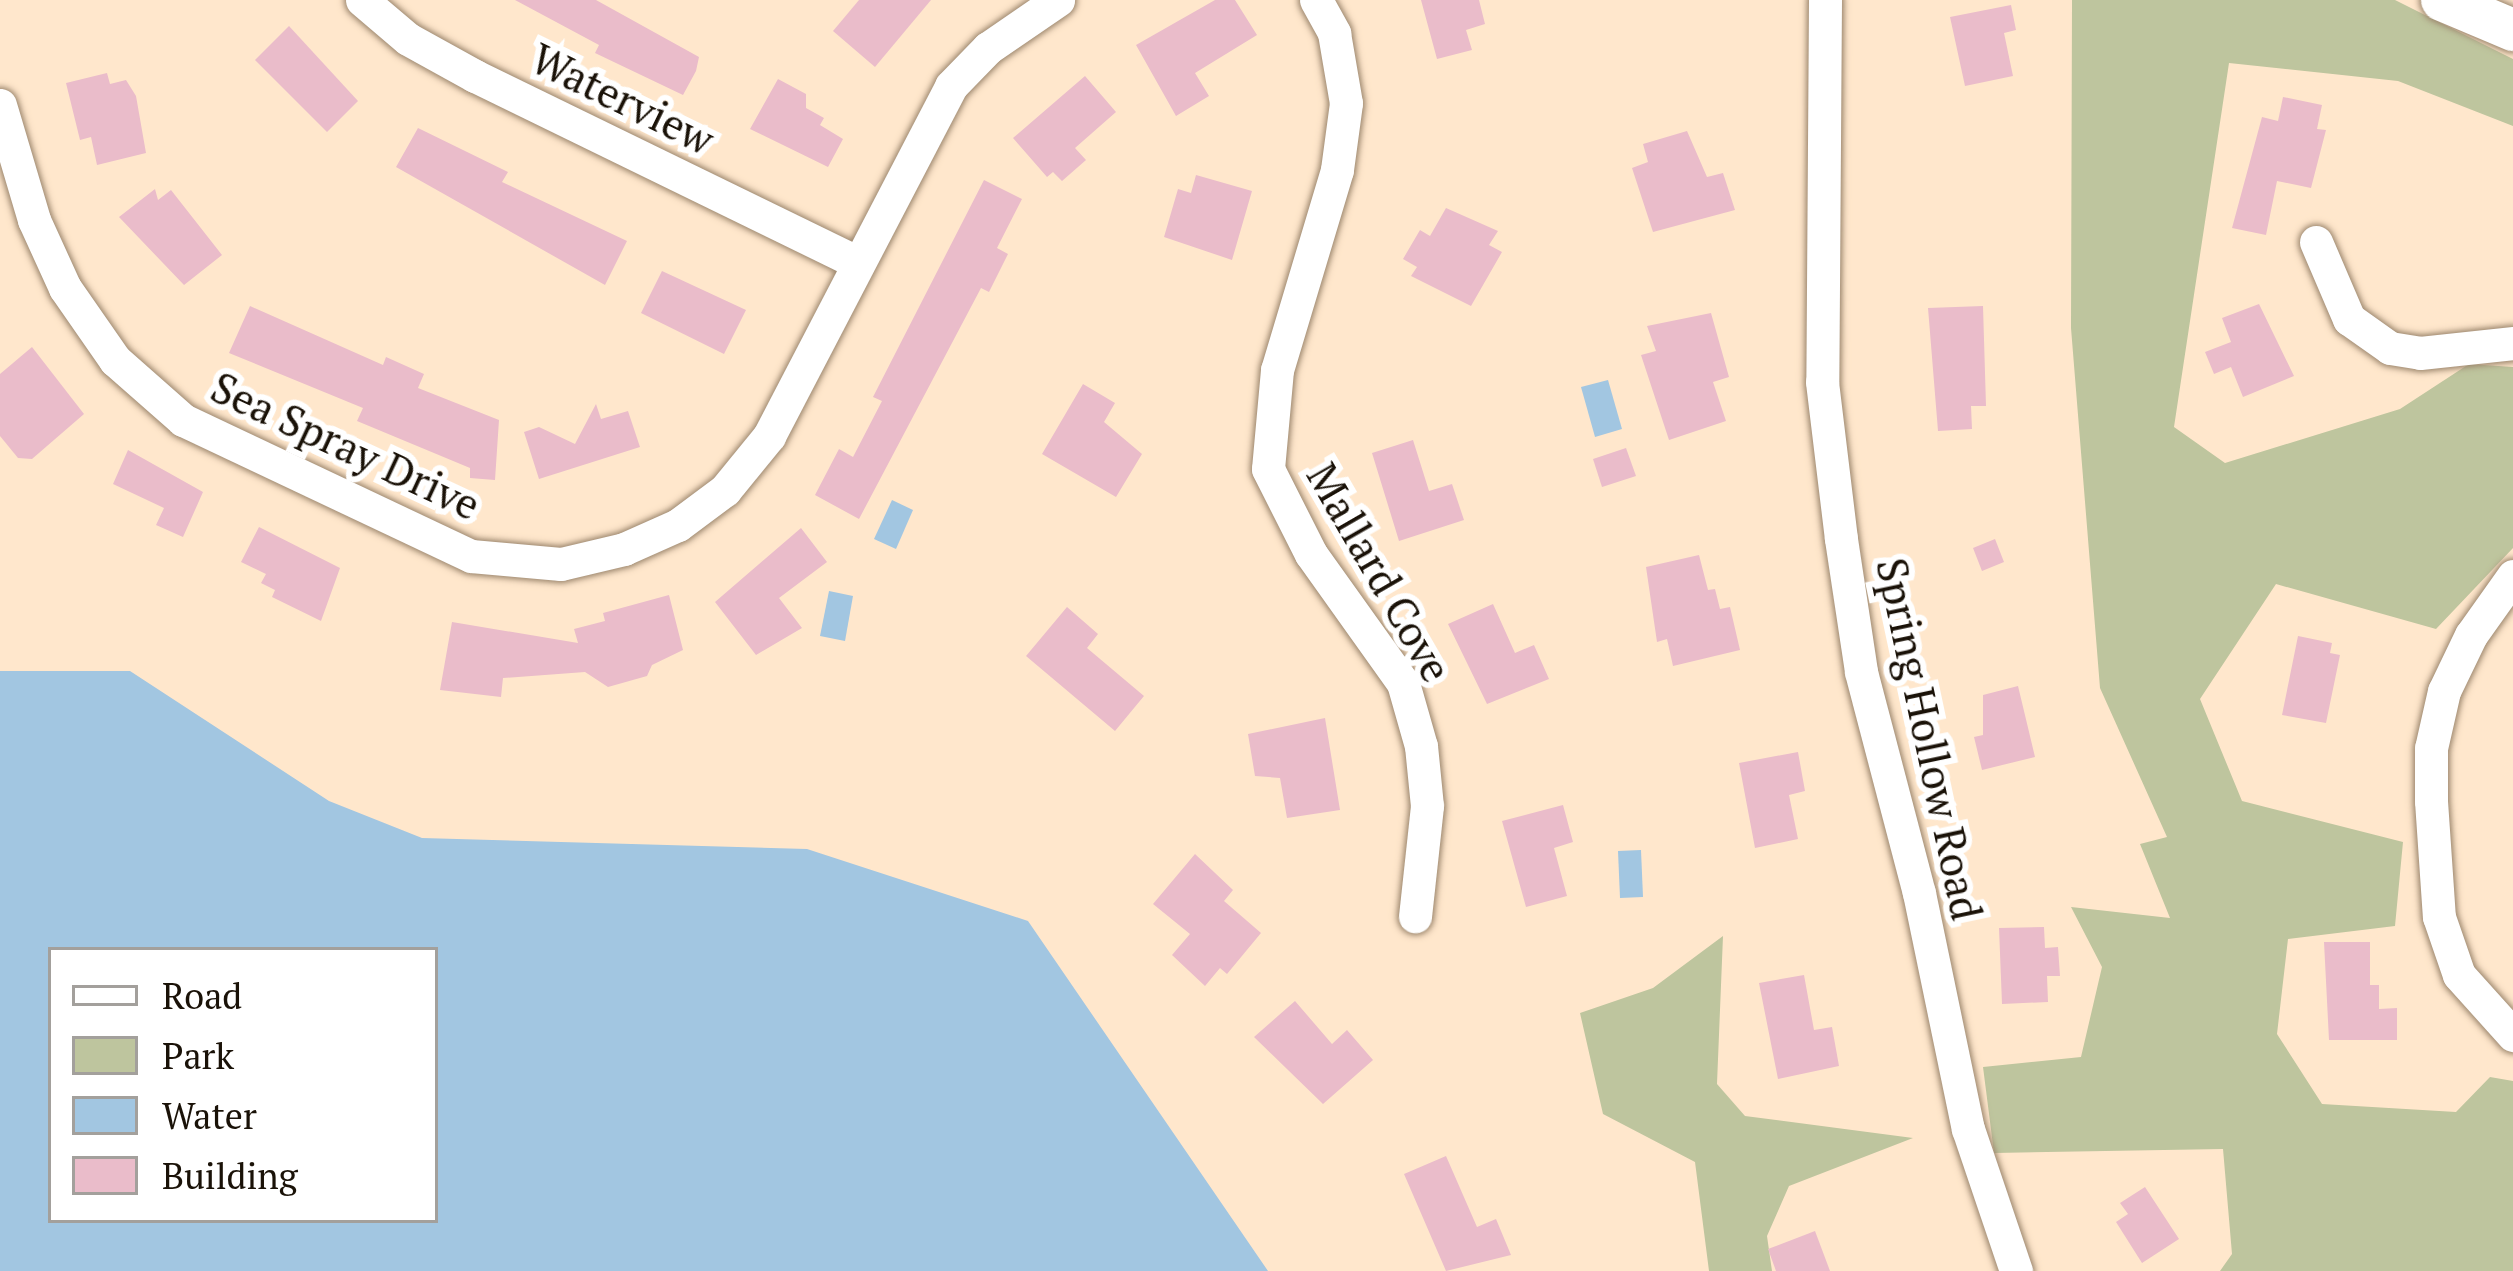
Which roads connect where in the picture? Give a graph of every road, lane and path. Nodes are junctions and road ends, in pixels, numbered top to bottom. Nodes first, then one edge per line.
1 (362, 0) edge
2 (1058, 0) edge
3 (1316, 0) edge
4 (1825, 0) edge
5 (2442, 0) edge
6 (2513, 31) edge
7 (0, 105) edge
8 (2316, 242) dead end
9 (855, 261) junction
10 (2513, 343) edge
11 (2513, 576) edge
12 (1415, 916) dead end
13 (2513, 1035) edge
14 (2016, 1271) edge

1 - 9 street, Waterview
2 - 9 street, Sea Spray Drive
3 - 12 street, Mallard Cove
4 - 14 street, Spring Hollow Road
5 - 6 street
7 - 9 street, Sea Spray Drive
8 - 10 street
11 - 13 street

